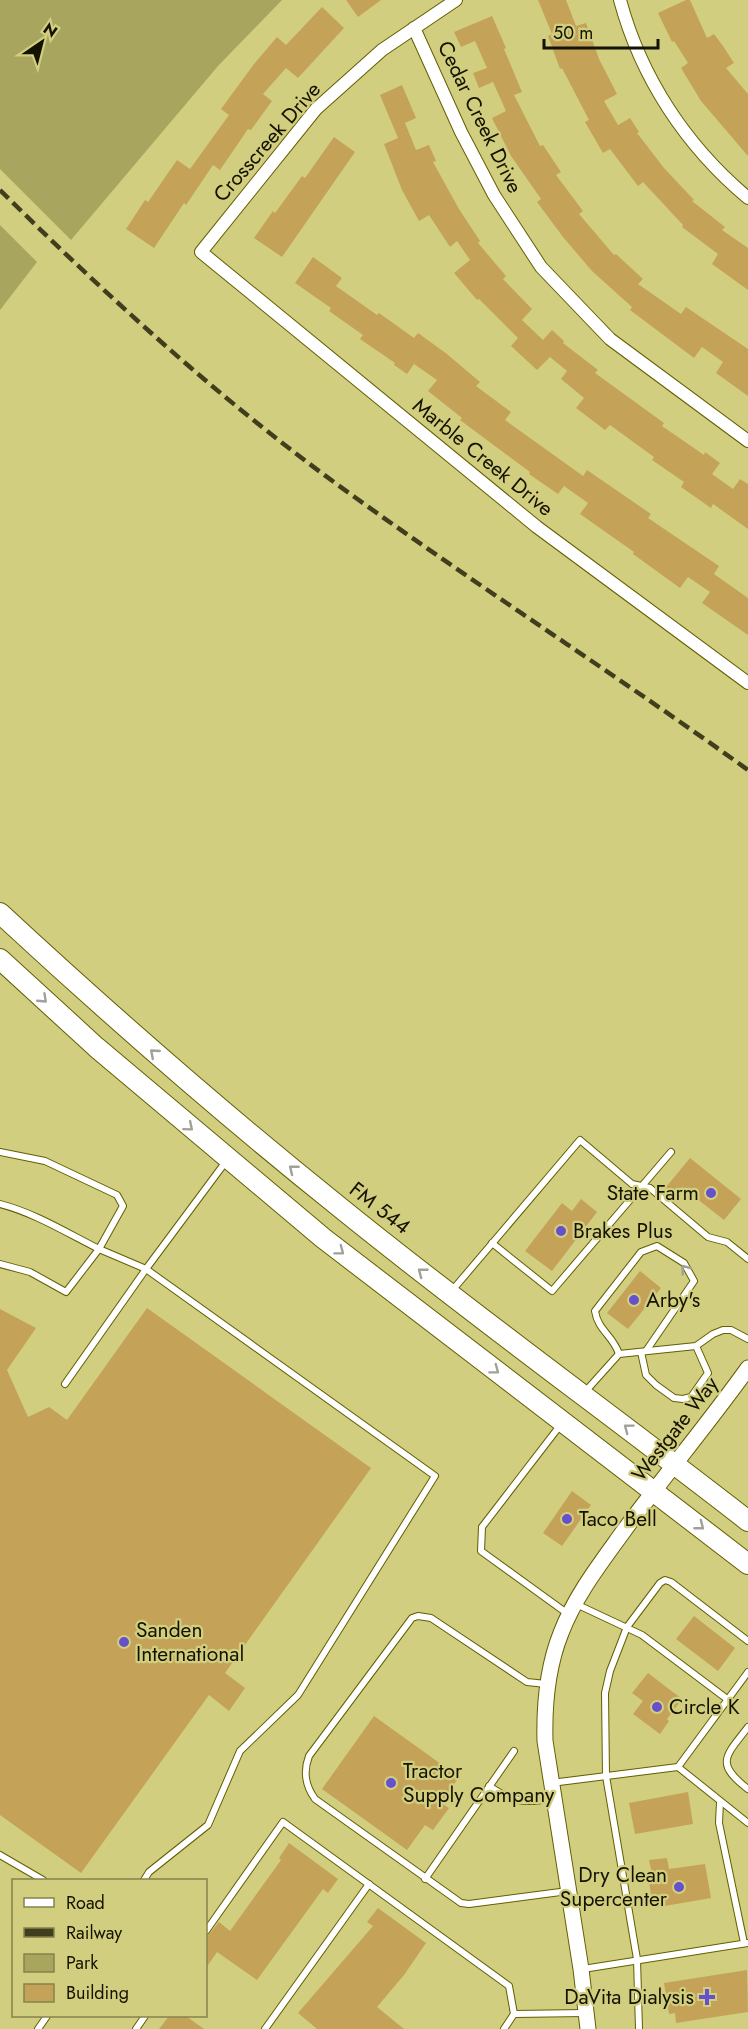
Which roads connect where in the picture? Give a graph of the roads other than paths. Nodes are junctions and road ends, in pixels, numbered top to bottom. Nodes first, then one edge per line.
1 (456, 0) edge
2 (620, 0) edge
3 (414, 28) junction
4 (748, 198) edge
5 (201, 252) joint
6 (748, 441) edge
7 (748, 683) edge
8 (0, 913) edge
9 (0, 959) edge
10 (246, 1131) junction
11 (0, 1152) edge
12 (671, 1152) dead end
13 (227, 1159) junction
14 (643, 1186) junction
15 (0, 1204) edge
16 (492, 1243) junction
17 (99, 1250) junction
18 (748, 1259) edge
19 (0, 1264) edge
20 (146, 1269) junction
21 (450, 1293) junction
22 (748, 1339) edge
23 (696, 1346) junction
24 (644, 1351) junction
25 (619, 1354) junction
26 (748, 1368) edge
27 (65, 1384) dead end
28 (583, 1394) junction
29 (563, 1422) junction
30 (674, 1463) junction
31 (654, 1490) junction
32 (748, 1521) edge
33 (748, 1564) edge
34 (572, 1609) junction
35 (627, 1627) junction
36 (748, 1641) edge
37 (748, 1672) edge
38 (547, 1684) junction
39 (727, 1699) junction
40 (748, 1727) edge
41 (513, 1751) dead end
42 (678, 1767) junction
43 (606, 1776) junction
44 (489, 1786) junction
45 (748, 1789) edge
46 (552, 1790) junction
47 (720, 1802) junction
48 (747, 1820) edge
49 (0, 1855) edge
50 (425, 1878) junction
51 (40, 1879) edge
52 (145, 1879) edge
53 (369, 1884) junction
54 (568, 1892) junction
55 (207, 1930) edge
56 (746, 1943) edge
57 (637, 1959) junction
58 (581, 1969) junction
59 (587, 2013) junction
60 (514, 2014) junction
61 (267, 2028) edge
62 (504, 2029) edge
63 (588, 2029) edge
64 (639, 2029) edge

1 - 3 street, Crosscreek Drive
2 - 4 street
3 - 5 street, Crosscreek Drive
3 - 6 street, Cedar Creek Drive
5 - 7 street, Marble Creek Drive
10 -> 8 main road, FM 544 / FM 544
9 -> 13 main road
10 - 13 main road
21 -> 10 main road, FM 544 / FM 544
11 - 17 lane
12 - 14 lane
13 - 20 lane
13 -> 29 main road
14 - 16 lane
14 - 16 lane
14 - 18 lane
15 - 17 lane
16 - 21 lane
17 - 19 lane
17 - 20 lane
20 - 27 lane
20 - 52 lane
21 - 28 main road, FM 544 / FM 544
22 - 23 lane
23 - 24 lane
23 - 24 lane
24 - 25 lane
24 -> 25 lane
25 - 28 lane
26 - 30 street, Westgate Way
30 -> 28 main road, FM 544 / FM 544
29 - 31 main road
29 - 34 lane
30 - 31 street, Westgate Way
30 - 32 main road, FM 544 / FM 544
31 -> 33 main road
31 - 34 street, Westgate Way
34 - 35 lane
34 - 38 street, Westgate Way
35 - 36 lane
35 - 39 lane
35 - 43 lane
37 - 39 lane
38 - 46 street, Westgate Way
38 - 50 lane
39 - 42 lane
40 - 45 lane
41 - 44 lane
42 - 43 lane
42 - 47 lane
43 - 46 lane
43 - 57 lane
44 - 46 lane
44 - 50 lane
46 - 54 street, Westgate Way
47 - 48 lane
47 - 56 lane
49 - 51 lane
50 - 54 lane
53 - 55 lane
53 - 60 lane
53 - 61 lane
54 - 58 street, Westgate Way
56 - 57 lane
57 - 58 lane
57 - 64 lane
58 - 59 street, Westgate Way
59 - 60 lane
59 - 63 street, Westgate Way
60 - 62 lane

